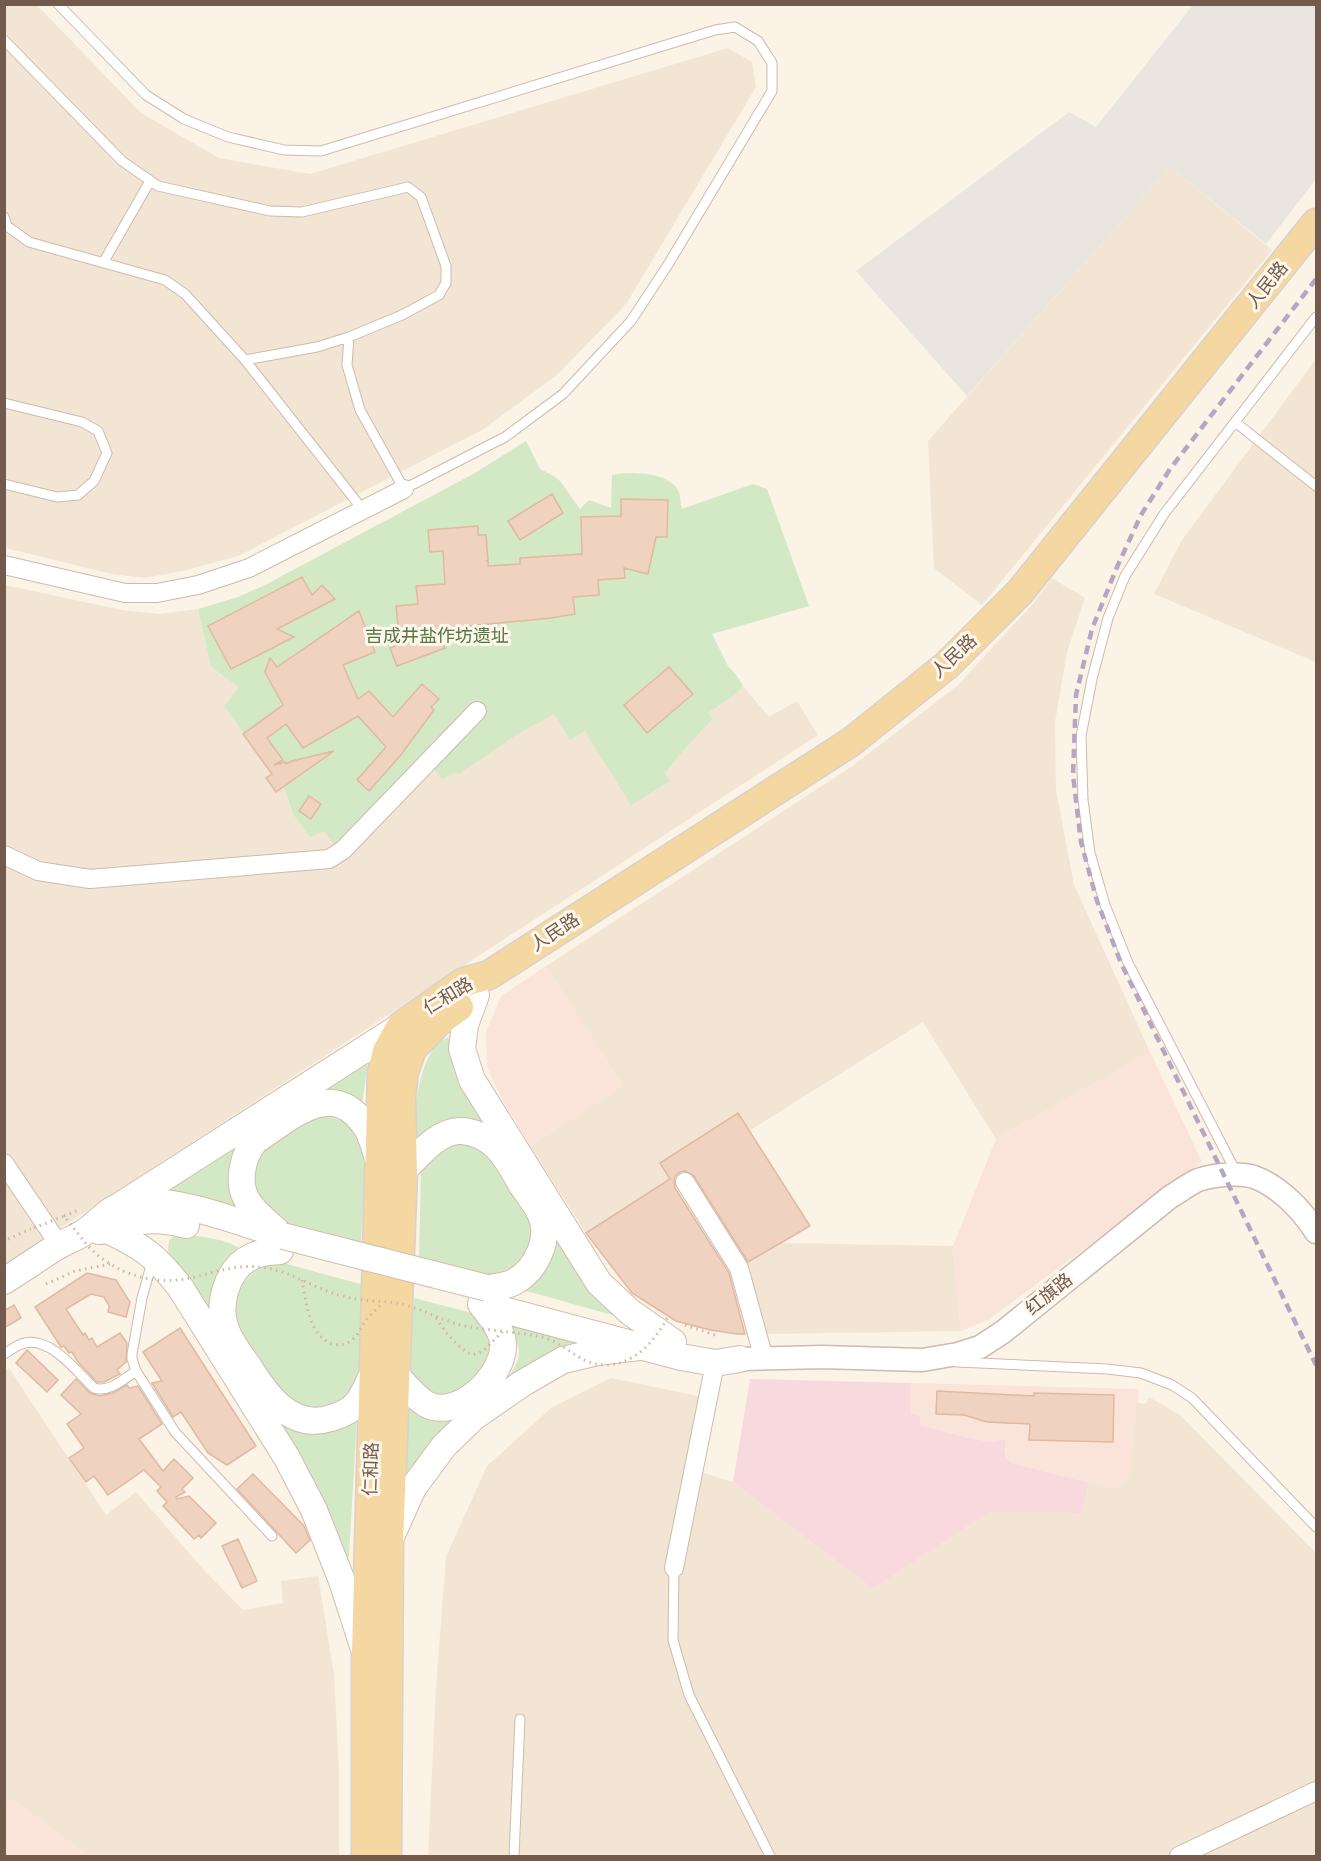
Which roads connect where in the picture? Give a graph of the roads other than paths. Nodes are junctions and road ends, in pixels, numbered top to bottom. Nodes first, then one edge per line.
1 (58, 4) edge
2 (4, 40) edge
3 (150, 181) junction
4 (4, 217) edge
5 (1317, 223) edge
6 (103, 263) junction
7 (1317, 317) edge
8 (349, 337) junction
9 (245, 360) junction
10 (4, 403) edge
11 (1235, 422) junction
12 (4, 484) edge
13 (1317, 486) edge
14 (404, 489) junction
15 (363, 510) junction
16 (4, 565) edge
17 (477, 711) dead end
18 (4, 855) edge
19 (482, 985) junction
20 (400, 1026) junction
21 (4, 1163) edge
22 (392, 1168) junction
23 (1238, 1176) junction
24 (685, 1182) dead end
25 (121, 1205) junction
26 (98, 1231) junction
27 (1317, 1232) edge
28 (281, 1244) junction
29 (60, 1246) junction
30 (153, 1257) junction
31 (4, 1281) edge
32 (484, 1296) junction
33 (678, 1329) junction
34 (639, 1347) junction
35 (4, 1354) edge
36 (740, 1360) junction
37 (922, 1360) junction
38 (136, 1371) junction
39 (385, 1374) junction
40 (1317, 1527) edge
41 (272, 1536) dead end
42 (388, 1542) junction
43 (674, 1568) joint
44 (366, 1653) junction
45 (520, 1719) dead end
46 (1317, 1791) edge
47 (366, 1857) edge
48 (387, 1857) edge
49 (514, 1857) edge
50 (770, 1857) edge
51 (1179, 1857) edge

1 - 14 lane
2 - 3 lane
3 - 6 lane
3 - 8 lane
4 - 6 lane
5 - 19 main road, 人民路
6 - 9 lane
7 - 11 lane
8 - 9 lane
8 - 14 lane
9 - 15 lane
10 - 12 lane
11 - 13 lane
11 - 23 lane
14 - 15 street
15 - 16 street
17 - 18 street
19 - 20 main road, 仁和路
19 - 22 main road, 仁和路
19 - 33 main road
20 - 22 main road, 仁和路
20 - 25 main road
21 - 29 street
22 - 28 main road
22 - 32 main road
22 - 39 main road, 仁和路
23 - 27 street, 红旗路
23 - 37 street, 红旗路
24 - 36 street
25 - 26 main road
25 - 28 main road
26 - 28 main road
26 - 29 main road
26 - 30 main road
28 - 32 main road
28 - 39 main road
29 - 31 main road
30 - 38 lane
30 - 44 main road
32 - 33 main road
32 - 34 main road
32 - 39 main road
33 - 36 main road
34 - 36 main road
34 - 42 main road
35 - 38 lane
36 - 37 street, 红旗路
36 - 43 street
37 - 40 lane
38 - 41 lane
39 - 42 main road, 仁和路
39 - 44 main road, 仁和路
42 - 48 main road, 仁和路
43 - 50 lane
44 - 47 main road, 仁和路
45 - 49 lane
46 - 51 street

